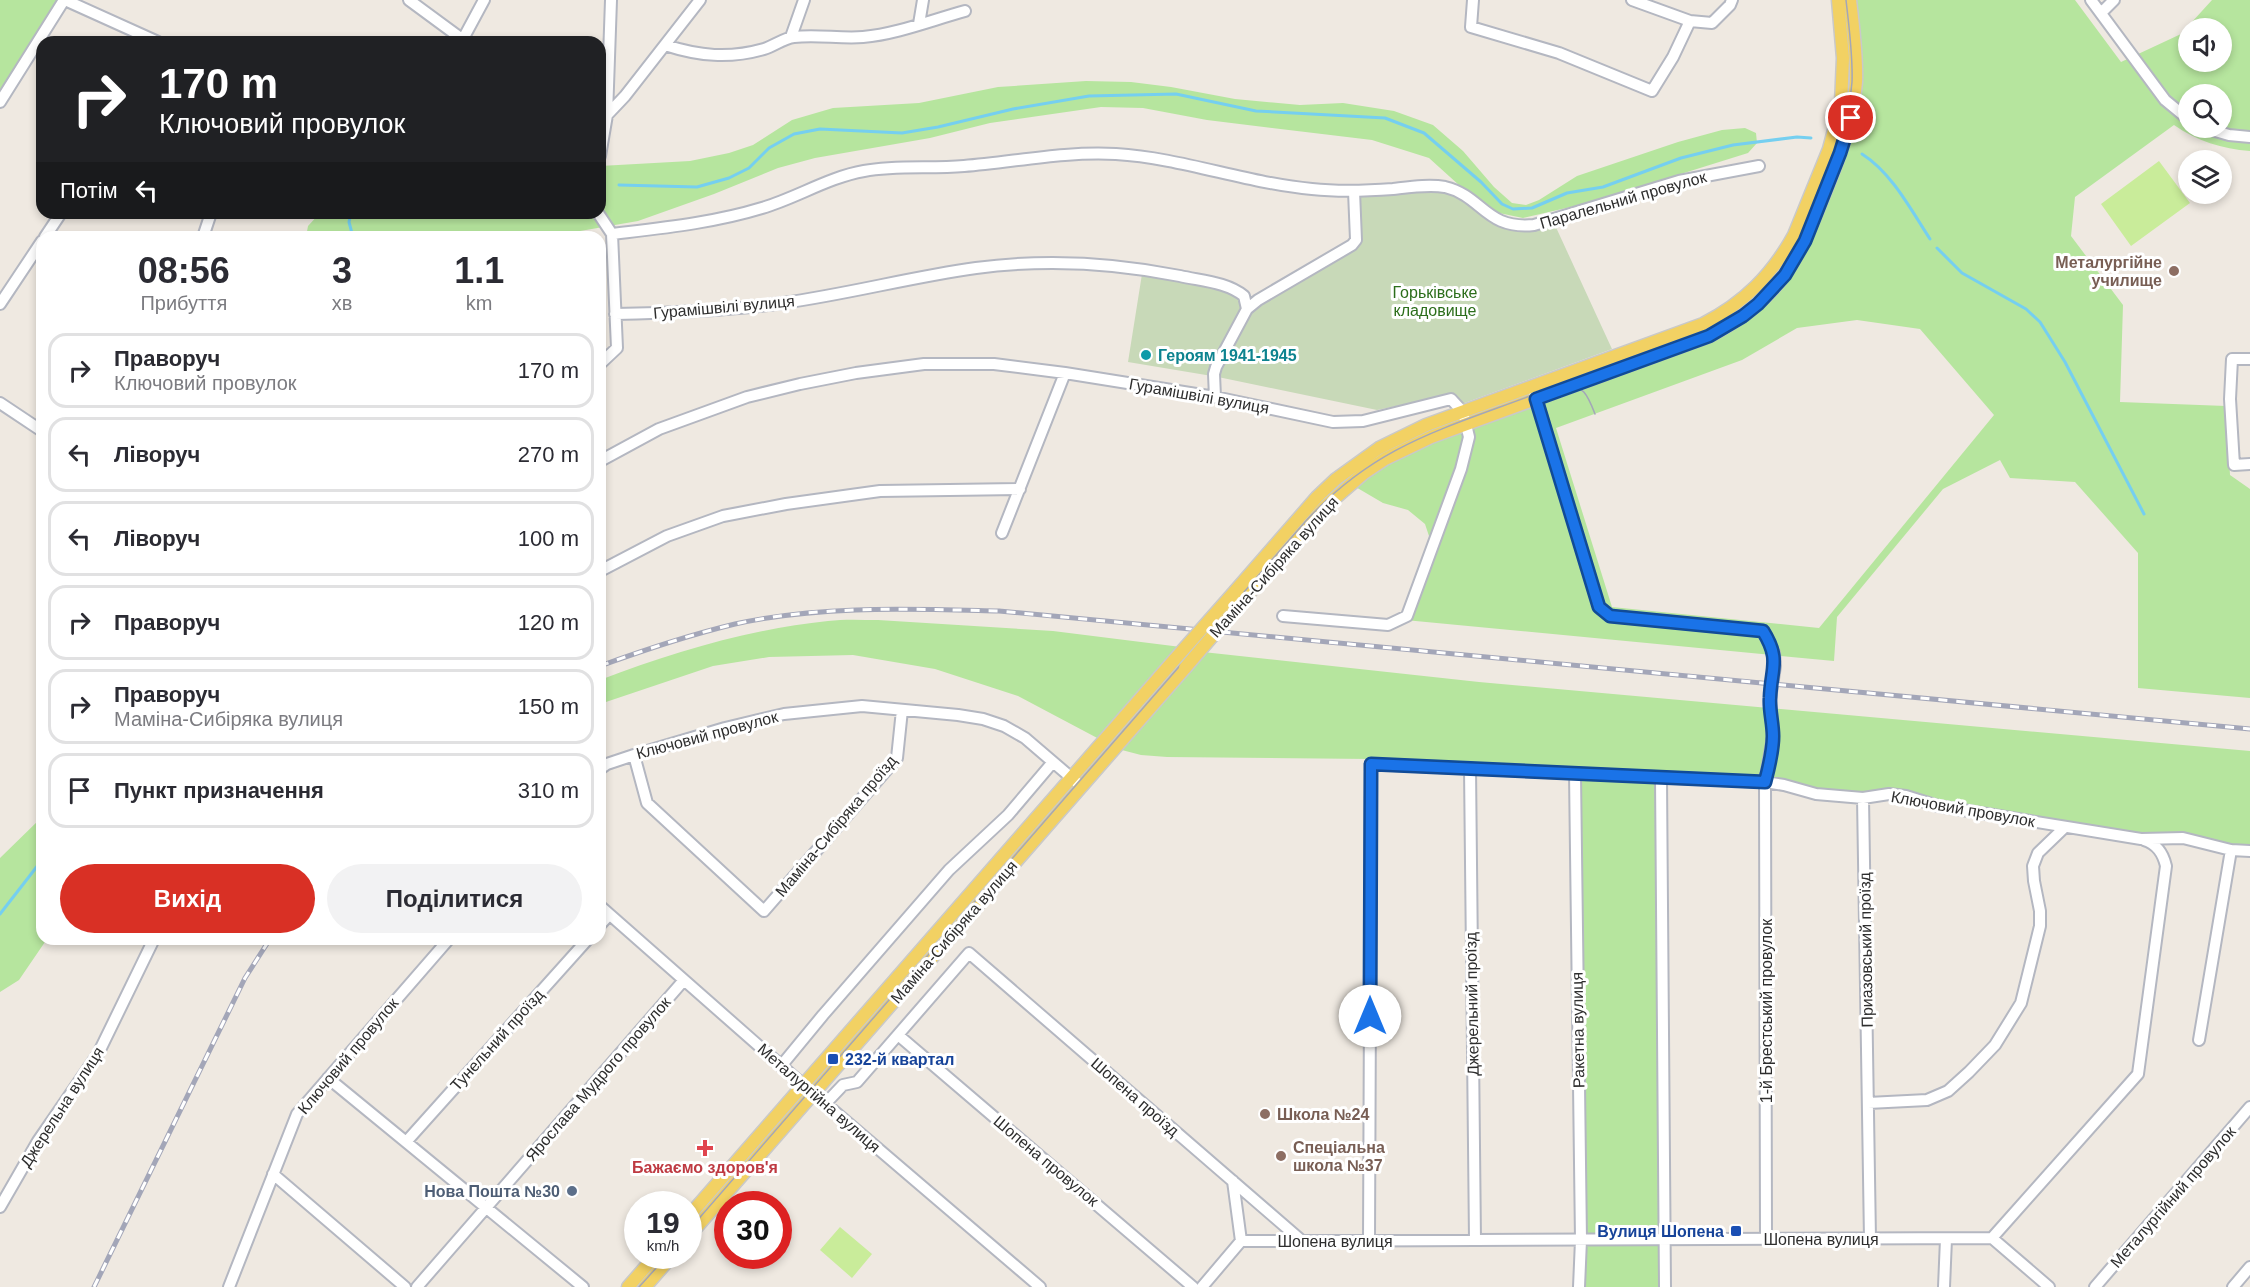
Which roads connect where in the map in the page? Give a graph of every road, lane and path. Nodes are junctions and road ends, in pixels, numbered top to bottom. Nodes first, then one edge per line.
1 (64, 0) edge
2 (409, 0) edge
3 (484, 0) edge
4 (611, 0) edge
5 (699, 0) edge
6 (804, 0) edge
7 (923, 0) edge
8 (1473, 0) edge
9 (1632, 0) edge
10 (1732, 0) edge
11 (1838, 0) edge
12 (1850, 0) edge
13 (2091, 0) edge
14 (2114, 0) edge
15 (965, 11) dead end
16 (2101, 13) junction
17 (1690, 21) junction
18 (919, 24) junction
19 (41, 36) edge
20 (145, 36) edge
21 (457, 36) edge
22 (466, 36) edge
23 (791, 37) junction
24 (36, 45) edge
25 (665, 45) junction
26 (606, 81) edge
27 (0, 102) edge
28 (2178, 111) edge
29 (606, 112) edge
30 (2232, 135) edge
31 (2250, 137) edge
32 (1759, 166) dead end
33 (1354, 191) junction
34 (602, 219) edge
35 (612, 234) junction
36 (36, 250) edge
37 (0, 304) edge
38 (1247, 309) junction
39 (615, 314) junction
40 (606, 358) edge
41 (2250, 359) edge
42 (1065, 373) junction
43 (1534, 393) junction
44 (1215, 398) junction
45 (0, 403) edge
46 (1465, 418) junction
47 (36, 424) edge
48 (606, 458) edge
49 (2250, 464) edge
50 (1020, 489) junction
51 (1002, 533) dead end
52 (606, 568) edge
53 (1241, 594) junction
54 (1283, 616) dead end
55 (902, 710) junction
56 (634, 755) junction
57 (1053, 762) junction
58 (606, 765) edge
59 (1470, 768) junction
60 (1575, 774) junction
61 (1071, 778) junction
62 (1661, 778) junction
63 (1765, 782) junction
64 (1081, 786) junction
65 (1863, 798) junction
66 (2065, 826) junction
67 (2141, 839) junction
68 (2231, 850) junction
69 (2249, 850) edge
70 (606, 912) edge
71 (609, 915) junction
72 (606, 918) edge
73 (151, 945) edge
74 (444, 945) edge
75 (583, 945) edge
76 (684, 980) junction
77 (898, 1035) junction
78 (2199, 1040) dead end
79 (782, 1066) junction
80 (328, 1077) junction
81 (804, 1086) junction
82 (814, 1094) junction
83 (1868, 1103) junction
84 (825, 1104) junction
85 (2250, 1107) edge
86 (406, 1142) junction
87 (273, 1174) junction
88 (1233, 1181) junction
89 (702, 1201) edge
90 (0, 1207) edge
91 (486, 1208) junction
92 (702, 1221) edge
93 (1992, 1238) junction
94 (1665, 1239) junction
95 (1766, 1239) junction
96 (1870, 1239) junction
97 (1946, 1239) junction
98 (1369, 1240) junction
99 (1475, 1240) junction
100 (1581, 1240) junction
101 (1241, 1241) junction
102 (1302, 1241) junction
103 (2250, 1267) edge
104 (644, 1269) edge
105 (661, 1269) edge
106 (229, 1287) edge
107 (405, 1287) edge
108 (417, 1287) edge
109 (583, 1287) edge
110 (628, 1287) edge
111 (645, 1287) edge
112 (1040, 1287) edge
113 (1194, 1287) edge
114 (1202, 1287) edge
115 (1579, 1287) edge
116 (1665, 1287) edge
117 (1944, 1287) edge
118 (2049, 1287) edge
119 (2095, 1287) edge
120 (2233, 1287) edge

1 - 19 street
1 - 20 street
2 - 21 street
3 - 22 street
4 - 26 street
5 - 25 street
6 - 23 street
7 - 18 street
8 - 17 street
9 - 17 street
10 - 17 street
11 - 43 main road, Маміна-Сибіряка вулиця
12 - 43 main road, Маміна-Сибіряка вулиця
13 - 16 street
14 - 16 street
15 - 18 street
16 - 28 street
18 - 23 street
23 - 25 street
24 - 27 street
25 - 29 street
30 - 31 street
32 - 33 street, Паралельний провулок
33 - 35 street
33 - 38 street
34 - 35 street
35 - 39 street
36 - 37 street
38 - 39 street, Гурамішвілі вулиця
38 - 44 street
39 - 40 street
41 - 49 street
42 - 44 street, Гурамішвілі вулиця
42 - 48 street, Гурамішвілі вулиця
42 - 50 street
43 - 46 main road, Маміна-Сибіряка вулиця
43 - 63 street, 1-й Брестський провулок
44 - 46 street, Гурамішвілі вулиця
45 - 47 street
46 - 53 main road, Маміна-Сибіряка вулиця
46 - 54 street
50 - 51 street
50 - 52 street
53 - 61 main road, Маміна-Сибіряка вулиця, bridge
53 - 64 main road, Маміна-Сибіряка вулиця, bridge
55 - 56 street, Ключовий провулок
55 - 56 street, Маміна-Сибіряка проїзд
55 - 57 street, Ключовий провулок
56 - 58 street, Ключовий провулок
57 - 61 street, Ключовий провулок
57 - 79 street
59 - 60 street, Ключовий провулок
59 - 98 street, Ключовий провулок
59 - 99 street, Джерельний проїзд
60 - 62 street, Ключовий провулок
60 - 100 street, Ракетна вулиця
61 - 64 street, Ключовий провулок
61 - 81 main road, Маміна-Сибіряка вулиця
62 - 63 street, Ключовий провулок
62 - 94 street
63 - 65 street, Ключовий провулок
63 - 95 street, 1-й Брестський провулок
64 - 82 main road, Маміна-Сибіряка вулиця
65 - 66 street, Ключовий провулок
65 - 83 street, Приазовський проїзд
66 - 67 street, Ключовий провулок
66 - 83 street
67 - 68 street, Ключовий провулок
67 - 93 street
68 - 69 street, Ключовий провулок
68 - 78 street
70 - 71 street, Металургійна вулиця
71 - 72 street
71 - 76 street, Металургійна вулиця
73 - 90 street, Джерельна вулиця
74 - 80 street, Ключовий провулок
75 - 86 street, Тунельний проїзд
76 - 79 street, Металургійна вулиця
76 - 91 street, Ярослава Мудрого провулок
77 - 84 street
77 - 88 street, Шопена проїзд
77 - 113 street, Шопена провулок
79 - 81 street, Металургійна вулиця
80 - 86 street
80 - 87 street, Ключовий провулок
81 - 82 street, Металургійна вулиця
81 - 89 main road, Маміна-Сибіряка вулиця
82 - 84 street, Металургійна вулиця
82 - 92 main road, Маміна-Сибіряка вулиця
83 - 96 street, Приазовський проїзд
84 - 112 street, Металургійна вулиця
85 - 119 street, Металургійний провулок
86 - 91 street
87 - 106 street, Ключовий провулок
87 - 107 street
88 - 101 street
88 - 102 street, Шопена проїзд
91 - 108 street, Ярослава Мудрого провулок
91 - 109 street
93 - 97 street, Шопена вулиця
93 - 118 street
94 - 95 street, Шопена вулиця
94 - 100 street, Шопена вулиця
94 - 116 street
95 - 96 street, Шопена вулиця
96 - 97 street, Шопена вулиця
97 - 117 street
98 - 99 street, Шопена вулиця
98 - 102 street, Шопена вулиця
99 - 100 street, Шопена вулиця
100 - 115 street, Ракетна вулиця
101 - 102 street, Шопена вулиця
101 - 114 street
103 - 120 street
104 - 110 main road
105 - 111 main road

